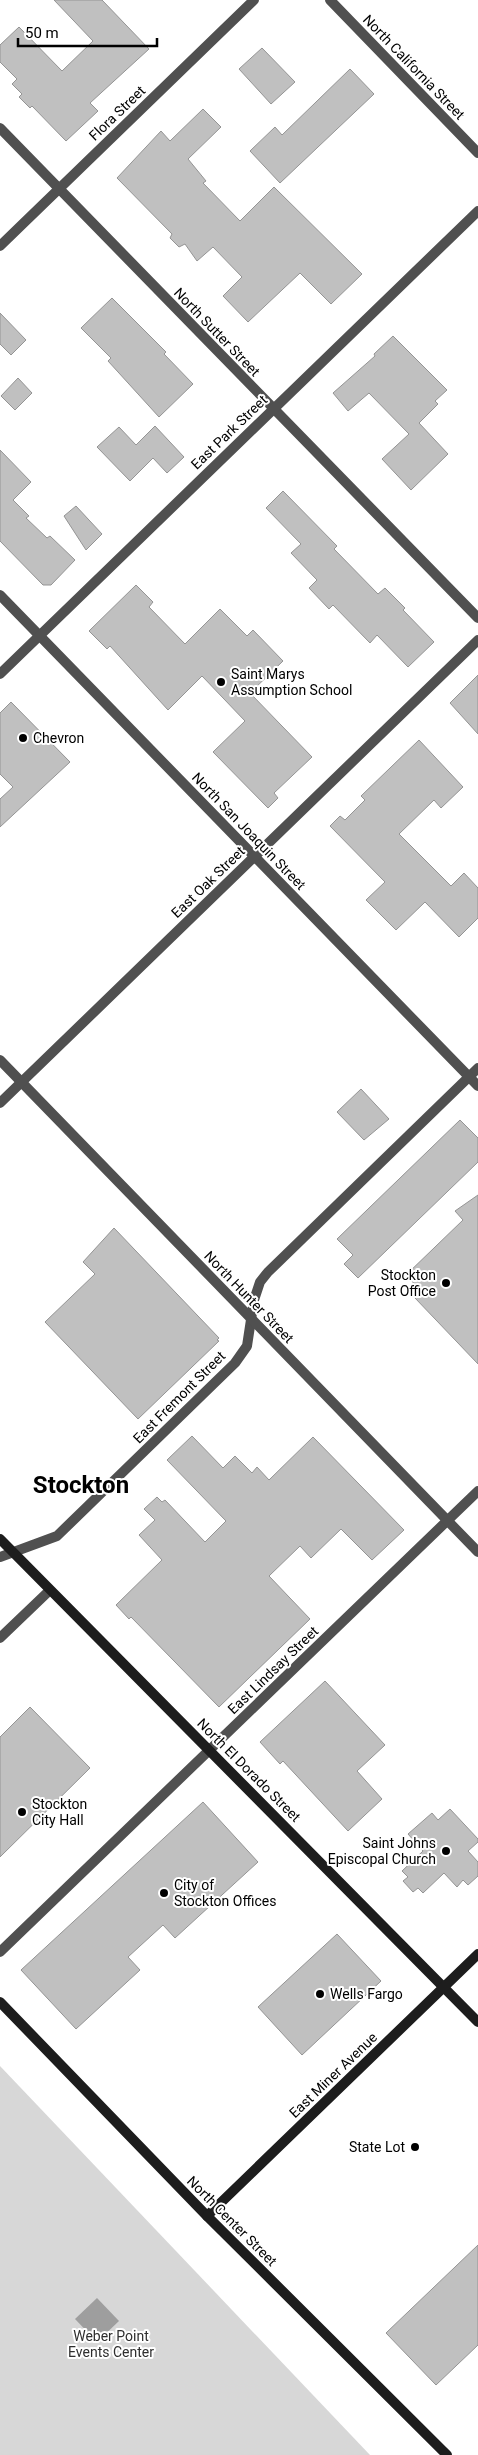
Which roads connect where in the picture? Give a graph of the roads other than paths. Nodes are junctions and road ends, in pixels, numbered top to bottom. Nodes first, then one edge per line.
1 (254, 0) edge
2 (330, 0) edge
3 (0, 128) edge
4 (478, 153) edge
5 (59, 189) junction
6 (478, 211) edge
7 (0, 246) edge
8 (273, 408) junction
9 (0, 595) edge
10 (478, 618) edge
11 (39, 636) junction
12 (478, 640) edge
13 (0, 674) edge
14 (254, 856) junction
15 (0, 1060) edge
16 (478, 1068) edge
17 (469, 1077) junction
18 (21, 1082) junction
19 (478, 1086) edge
20 (0, 1102) edge
21 (250, 1318) junction
22 (478, 1491) edge
23 (447, 1520) junction
24 (0, 1539) edge
25 (13, 1552) junction
26 (478, 1552) edge
27 (0, 1558) edge
28 (49, 1591) junction
29 (0, 1638) edge
30 (210, 1749) junction
31 (0, 1952) edge
32 (478, 1954) edge
33 (444, 1988) junction
34 (0, 2002) edge
35 (478, 2022) edge
36 (207, 2216) junction
37 (447, 2455) edge

1 - 5 street, Flora Street
2 - 4 street, North California Street
3 - 5 street, North Sutter Street
5 - 7 street, Flora Street
5 - 8 street, North Sutter Street
6 - 8 street, East Park Street
8 - 10 street, North Sutter Street
8 - 11 street, East Park Street
9 - 11 street, North San Joaquin Street
11 - 13 street, East Park Street
11 - 14 street, North San Joaquin Street
12 - 14 street, East Oak Street
14 - 17 street, North San Joaquin Street
14 - 18 street, East Oak Street
15 - 18 street, North Hunter Street
16 - 17 street, East Fremont Street
17 - 19 street, North San Joaquin Street
17 - 21 street, East Fremont Street
18 - 20 street, East Oak Street
18 - 21 street, North Hunter Street
21 - 23 street, North Hunter Street
21 - 25 street, East Fremont Street
22 - 23 street, East Lindsay Street
23 - 26 street, North Hunter Street
23 - 30 street, East Lindsay Street
24 - 25 main road, North El Dorado Street
25 - 27 street, East Fremont Street
25 - 28 main road, North El Dorado Street
28 - 29 street
28 - 30 main road, North El Dorado Street
30 - 31 street, East Lindsay Street
30 - 33 main road, North El Dorado Street
32 - 33 main road, East Miner Avenue
33 - 35 main road, North El Dorado Street
33 - 36 main road, East Miner Avenue
34 - 36 main road, North Center Street
36 - 37 main road, North Center Street

